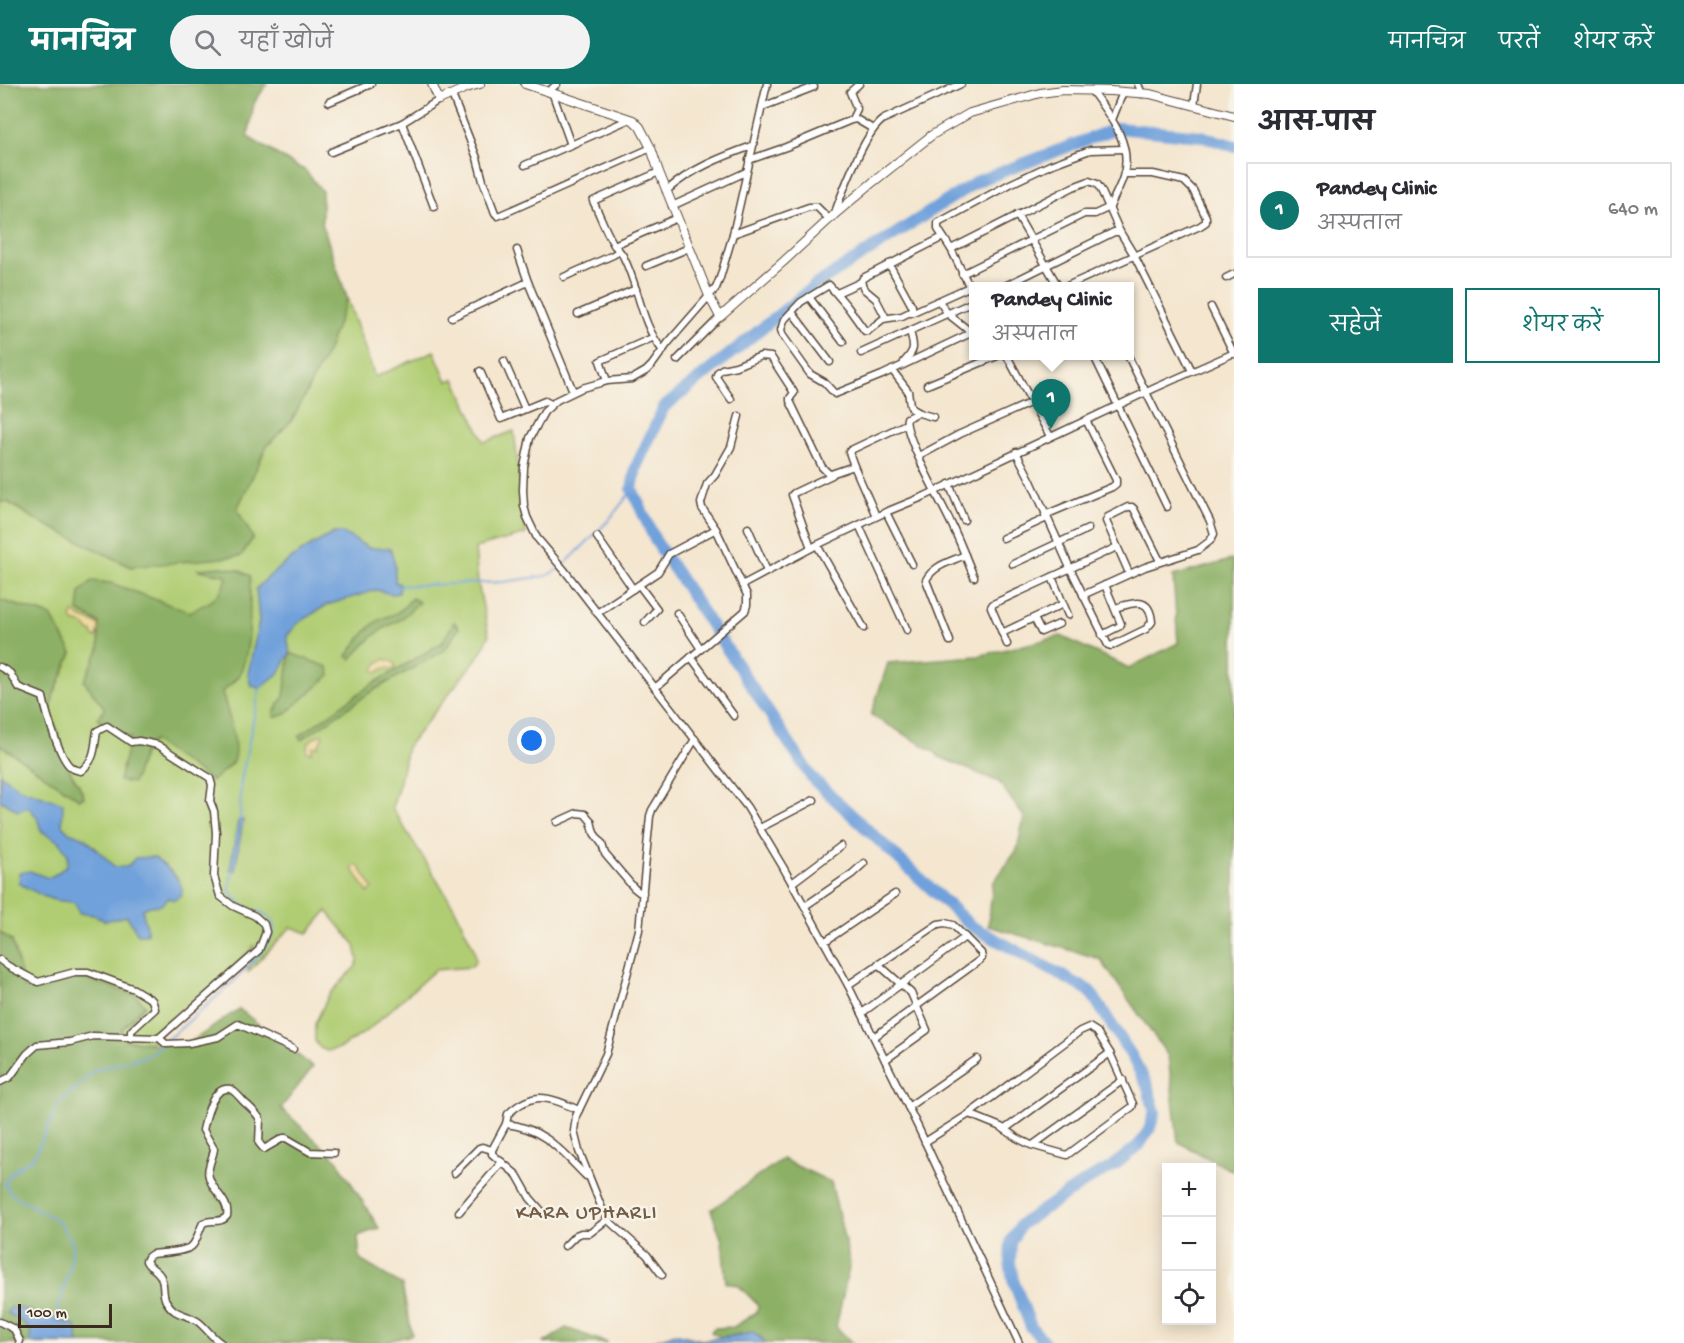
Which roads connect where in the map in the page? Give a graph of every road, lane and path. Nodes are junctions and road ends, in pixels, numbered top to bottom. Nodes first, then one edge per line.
1 (371, 84) edge
2 (432, 84) edge
3 (480, 84) edge
4 (525, 84) edge
5 (557, 84) edge
6 (767, 84) edge
7 (859, 84) edge
8 (961, 84) edge
9 (1138, 84) edge
10 (1197, 84) edge
11 (814, 87) dead end
12 (1088, 88) edge
13 (551, 92) junction
14 (1123, 92) junction
15 (1142, 94) junction
16 (452, 95) junction
17 (439, 100) junction
18 (329, 102) dead end
19 (1194, 105) junction
20 (762, 107) junction
21 (1234, 116) edge
22 (630, 119) junction
23 (852, 119) junction
24 (1112, 120) junction
25 (402, 123) junction
26 (873, 129) junction
27 (572, 145) junction
28 (752, 146) junction
29 (651, 148) junction
30 (1124, 149) junction
31 (331, 152) dead end
32 (749, 160) junction
33 (525, 165) dead end
34 (658, 172) junction
35 (746, 172) junction
36 (1124, 174) junction
37 (666, 191) junction
38 (672, 206) junction
39 (434, 207) dead end
40 (1110, 207) junction
41 (1017, 215) junction
42 (832, 217) junction
43 (677, 218) junction
44 (1120, 232) junction
45 (733, 234) junction
46 (943, 237) junction
47 (1031, 241) junction
48 (617, 248) junction
49 (689, 248) junction
50 (951, 249) junction
51 (517, 250) dead end
52 (1134, 255) junction
53 (889, 264) junction
54 (646, 266) dead end
55 (1046, 266) junction
56 (962, 274) junction
57 (1234, 274) edge
58 (564, 277) dead end
59 (1226, 278) dead end
60 (528, 282) junction
61 (861, 282) junction
62 (1013, 282) edge
63 (1056, 282) edge
64 (1076, 282) edge
65 (969, 286) joint
66 (636, 289) junction
67 (837, 293) junction
68 (709, 296) junction
69 (809, 297) junction
70 (939, 301) junction
71 (969, 304) edge
72 (1211, 307) dead end
73 (792, 312) junction
74 (910, 313) junction
75 (578, 314) dead end
76 (948, 314) junction
77 (452, 317) dead end
78 (720, 317) junction
79 (886, 318) junction
80 (910, 331) junction
81 (969, 331) edge
82 (969, 334) edge
83 (652, 338) junction
84 (843, 342) dead end
85 (663, 351) junction
86 (861, 353) dead end
87 (1234, 353) edge
88 (677, 360) dead end
89 (987, 360) edge
90 (1009, 360) edge
91 (1096, 360) edge
92 (1130, 360) edge
93 (504, 361) dead end
94 (830, 362) dead end
95 (902, 365) junction
96 (892, 370) junction
97 (480, 371) dead end
98 (1192, 371) junction
99 (607, 381) junction
100 (927, 385) dead end
101 (573, 391) junction
102 (1147, 392) junction
103 (731, 399) dead end
104 (1032, 402) junction
105 (551, 404) junction
106 (1118, 405) junction
107 (525, 409) junction
108 (917, 412) junction
109 (739, 416) dead end
110 (933, 417) dead end
111 (1086, 420) junction
112 (906, 424) junction
113 (1050, 436) junction
114 (1016, 452) junction
115 (919, 456) junction
116 (854, 466) junction
117 (834, 474) junction
118 (949, 484) junction
119 (935, 491) junction
120 (1167, 507) dead end
121 (886, 512) junction
122 (876, 516) junction
123 (1046, 516) junction
124 (964, 520) dead end
125 (859, 525) junction
126 (748, 528) dead end
127 (716, 529) junction
128 (1088, 529) dead end
129 (597, 537) dead end
130 (1003, 538) dead end
131 (1059, 544) junction
132 (814, 546) junction
133 (1117, 547) junction
134 (965, 555) junction
135 (1161, 561) junction
136 (912, 564) dead end
137 (1013, 564) dead end
138 (1070, 568) junction
139 (767, 571) junction
140 (1129, 573) junction
141 (974, 577) dead end
142 (1052, 577) junction
143 (742, 585) junction
144 (1105, 585) junction
145 (636, 587) junction
146 (1083, 595) junction
147 (1063, 604) junction
148 (1115, 608) junction
149 (597, 613) junction
150 (677, 614) dead end
151 (1068, 615) dead end
152 (1034, 618) junction
153 (645, 622) dead end
154 (1059, 624) dead end
155 (864, 628) dead end
156 (907, 630) dead end
157 (1002, 633) junction
158 (1102, 635) junction
159 (950, 641) dead end
160 (1007, 644) dead end
161 (704, 646) junction
162 (691, 657) junction
163 (0, 667) edge
164 (655, 688) junction
165 (734, 716) dead end
166 (695, 739) junction
167 (814, 800) dead end
168 (557, 822) dead end
169 (760, 828) junction
170 (841, 846) dead end
171 (864, 863) dead end
172 (792, 883) junction
173 (643, 893) junction
174 (895, 894) dead end
175 (804, 906) junction
176 (965, 937) junction
177 (824, 942) junction
178 (0, 960) edge
179 (879, 964) junction
180 (902, 984) junction
181 (848, 985) junction
182 (917, 1006) junction
183 (862, 1013) junction
184 (874, 1037) junction
185 (131, 1038) junction
186 (159, 1038) junction
187 (293, 1049) dead end
188 (1110, 1053) junction
189 (976, 1059) dead end
190 (885, 1060) junction
191 (1123, 1080) junction
192 (0, 1082) edge
193 (908, 1107) junction
194 (579, 1110) junction
195 (969, 1114) junction
196 (506, 1124) junction
197 (1005, 1129) junction
198 (925, 1142) junction
199 (1033, 1145) junction
200 (492, 1150) junction
201 (334, 1153) dead end
202 (502, 1162) junction
203 (454, 1173) dead end
204 (589, 1178) junction
205 (459, 1212) dead end
206 (545, 1215) dead end
207 (608, 1219) junction
208 (565, 1246) dead end
209 (662, 1275) dead end
210 (0, 1322) edge
211 (19, 1343) edge
212 (221, 1343) edge
213 (1019, 1343) edge

1 - 18 street
2 - 17 street
3 - 16 street
4 - 13 street
5 - 13 street
6 - 20 street
7 - 23 street
8 - 26 street
9 - 15 street
10 - 19 street
11 - 20 street
12 - 14 street
12 - 24 street
12 - 42 street
13 - 22 street
13 - 27 street
14 - 15 street
14 - 24 street
15 - 19 street
16 - 17 street
16 - 29 street
17 - 25 street
19 - 21 street
20 - 28 street
22 - 27 street
22 - 29 street
23 - 26 street
23 - 32 street
24 - 30 street
25 - 31 street
25 - 39 street
26 - 42 street
27 - 33 street
28 - 32 street
28 - 37 street
29 - 34 street
30 - 36 street
30 - 46 street
32 - 35 street
34 - 37 street
34 - 48 street
35 - 38 street
35 - 45 street
36 - 40 street
36 - 52 street
37 - 38 street
38 - 43 street
40 - 41 street
40 - 44 street
40 - 47 street
41 - 47 street
41 - 50 street
42 - 45 street
42 - 78 street
43 - 48 street
43 - 49 street
44 - 52 street
44 - 55 street
45 - 68 street
46 - 50 street
46 - 53 street
47 - 55 street
47 - 56 street
48 - 58 street
48 - 66 street
49 - 54 street
49 - 68 street
50 - 56 street
51 - 60 street
52 - 64 street
52 - 98 street
53 - 61 street
53 - 74 street
55 - 62 street
55 - 63 street
56 - 65 street
57 - 59 street
60 - 77 street
60 - 101 street
61 - 67 street
61 - 79 street
65 - 70 street
66 - 75 street
66 - 83 street
67 - 69 street
67 - 79 street
68 - 78 street
68 - 85 street
69 - 73 street
69 - 84 street
70 - 74 street
70 - 76 street
71 - 76 street
72 - 87 street
73 - 94 street
73 - 96 street
74 - 79 street
76 - 80 street
76 - 81 street
78 - 88 street
80 - 86 street
80 - 95 street
82 - 95 street
83 - 85 street
83 - 99 street
85 - 99 street
87 - 98 street
89 - 100 street
90 - 104 street
91 - 106 street
92 - 102 street
93 - 107 street
95 - 96 street
96 - 108 street
97 - 107 street
98 - 102 street
99 - 101 street
101 - 105 street
102 - 106 street
102 - 135 street
103 - 117 street
104 - 113 street
104 - 115 street
105 - 107 street
105 - 149 street
106 - 111 street
106 - 120 street
108 - 110 street
108 - 112 street
109 - 127 street
111 - 113 street
111 - 123 street
112 - 115 street
112 - 116 street
113 - 114 street
114 - 118 street
114 - 123 street
115 - 119 street
116 - 117 street
116 - 122 street
117 - 132 street
118 - 119 street
118 - 124 street
119 - 121 street
119 - 134 street
121 - 122 street
121 - 136 street
122 - 125 street
123 - 130 street
123 - 131 street
125 - 132 street
125 - 156 street
126 - 139 street
127 - 143 street
127 - 145 street
128 - 131 street
129 - 145 street
131 - 137 street
131 - 138 street
132 - 139 street
132 - 155 street
133 - 135 street
133 - 138 street
133 - 140 street
134 - 141 street
134 - 159 street
135 - 140 street
138 - 142 street
138 - 146 street
139 - 143 street
140 - 144 street
142 - 147 street
142 - 157 street
143 - 161 street
144 - 146 street
144 - 148 street
145 - 149 street
145 - 153 street
146 - 158 street
147 - 151 street
147 - 152 street
148 - 158 street
148 - 158 street
149 - 164 street
150 - 161 street
152 - 154 street
152 - 157 street
157 - 160 street
161 - 162 street
162 - 164 street
162 - 165 street
163 - 186 street
164 - 166 street
166 - 169 street
166 - 173 street
167 - 169 street
168 - 173 street
169 - 172 street
170 - 172 street
171 - 175 street
172 - 175 street
173 - 194 street
174 - 177 street
175 - 177 street
176 - 179 street
176 - 180 street
176 - 182 street
177 - 181 street
178 - 185 street
179 - 180 street
179 - 181 street
180 - 182 street
180 - 183 street
181 - 183 street
182 - 184 street
182 - 190 street
183 - 184 street
184 - 190 street
185 - 186 street
185 - 192 street
186 - 187 street
188 - 191 street
188 - 195 street
188 - 197 street
189 - 193 street
190 - 193 street
191 - 199 street
191 - 199 street
193 - 198 street
194 - 196 street
194 - 204 street
195 - 197 street
195 - 198 street
196 - 200 street
196 - 204 street
197 - 199 street
198 - 213 street
200 - 202 street
200 - 203 street
201 - 212 street
202 - 205 street
202 - 206 street
204 - 207 street
207 - 208 street
207 - 209 street
210 - 211 street

